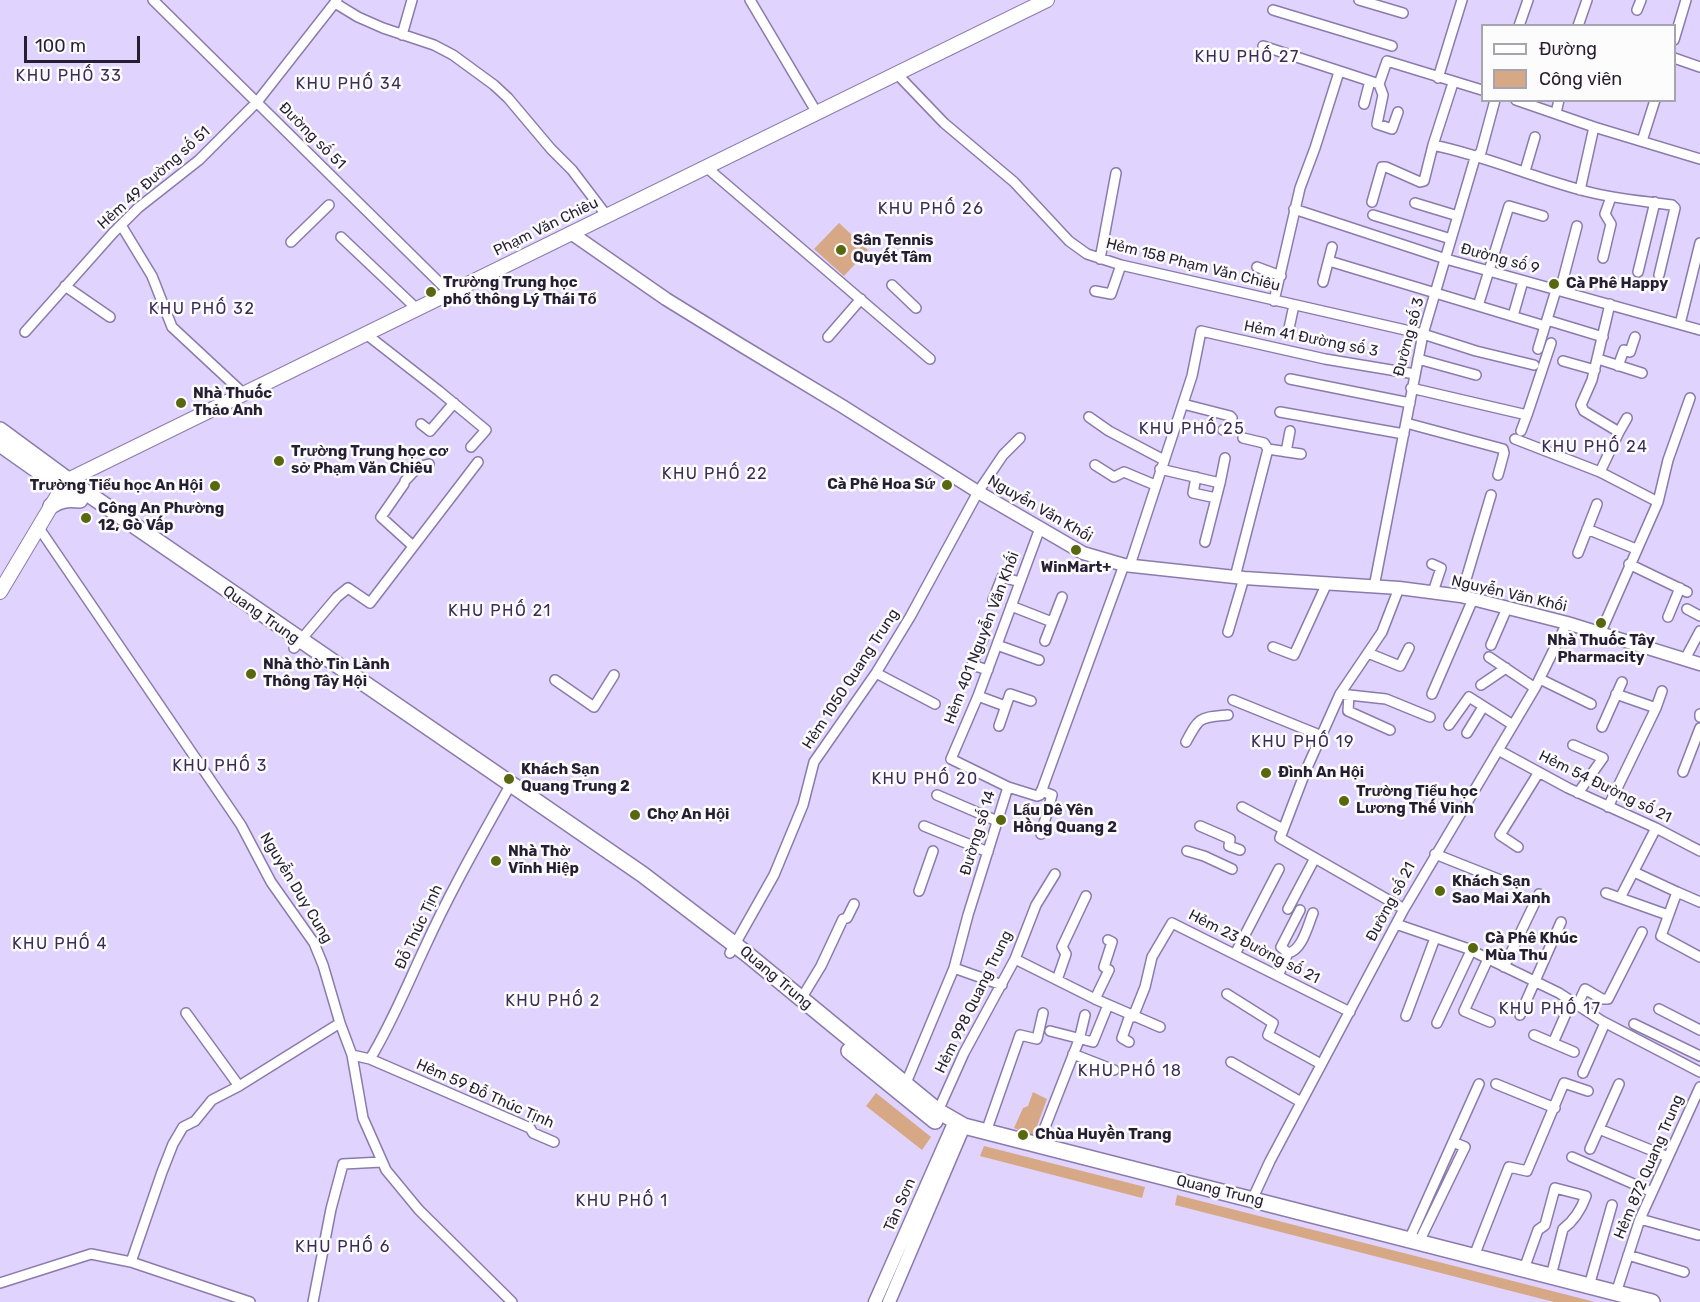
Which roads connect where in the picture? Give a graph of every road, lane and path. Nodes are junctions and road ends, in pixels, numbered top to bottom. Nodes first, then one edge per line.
1 (153, 0) edge
2 (412, 0) edge
3 (750, 0) edge
4 (1047, 0) edge
5 (1359, 0) edge
6 (1462, 0) edge
7 (1527, 0) edge
8 (1587, 0) edge
9 (1686, 0) edge
10 (336, 2) edge
11 (1273, 10) dead end
12 (1403, 14) dead end
13 (1520, 24) edge
14 (1579, 24) edge
15 (1676, 33) edge
16 (402, 34) junction
17 (1263, 46) dead end
18 (1392, 46) dead end
19 (1676, 59) edge
20 (1700, 67) edge
21 (1339, 72) junction
22 (897, 74) junction
23 (1438, 78) junction
24 (1453, 82) junction
25 (1375, 83) junction
26 (1481, 90) edge
27 (257, 102) junction
28 (1494, 102) edge
29 (1522, 102) edge
30 (1559, 102) edge
31 (1654, 102) edge
32 (1364, 104) dead end
33 (1398, 112) dead end
34 (817, 113) junction
35 (1556, 113) junction
36 (1594, 127) junction
37 (1535, 137) dead end
38 (1642, 141) junction
39 (1433, 145) junction
40 (1477, 156) junction
41 (1700, 159) edge
42 (706, 167) junction
43 (1525, 171) junction
44 (1116, 173) dead end
45 (1580, 190) junction
46 (1611, 197) junction
47 (1372, 202) dead end
48 (1655, 202) junction
49 (1415, 203) dead end
50 (329, 205) dead end
51 (1294, 209) junction
52 (1373, 215) dead end
53 (607, 216) junction
54 (1458, 216) junction
55 (1543, 216) dead end
56 (121, 225) junction
57 (1577, 226) dead end
58 (572, 233) junction
59 (341, 237) dead end
60 (1451, 239) junction
61 (291, 242) dead end
62 (1700, 243) edge
63 (1332, 248) dead end
64 (1603, 258) dead end
65 (1100, 259) junction
66 (1446, 259) junction
67 (1329, 261) junction
68 (1121, 265) junction
69 (1257, 267) dead end
70 (1490, 272) junction
71 (1638, 272) dead end
72 (1659, 275) dead end
73 (1281, 276) junction
74 (1523, 281) junction
75 (1323, 282) dead end
76 (892, 285) dead end
77 (65, 286) junction
78 (1558, 290) junction
79 (1095, 291) dead end
80 (450, 293) junction
81 (1436, 294) junction
82 (861, 299) junction
83 (1274, 301) junction
84 (1610, 304) junction
85 (1298, 306) junction
86 (1478, 306) junction
87 (916, 308) dead end
88 (417, 309) junction
89 (1513, 316) junction
90 (110, 317) dead end
91 (1546, 323) junction
92 (1680, 324) junction
93 (1700, 330) edge
94 (25, 332) dead end
95 (1288, 333) dead end
96 (366, 334) junction
97 (1423, 334) junction
98 (828, 337) dead end
99 (1603, 337) junction
100 (1635, 337) dead end
101 (1551, 343) dead end
102 (1538, 349) dead end
103 (930, 359) dead end
104 (1418, 359) junction
105 (1598, 359) junction
106 (1563, 361) dead end
107 (1534, 365) dead end
108 (1618, 366) junction
109 (1595, 370) junction
110 (1642, 373) dead end
111 (1415, 374) junction
112 (1476, 375) dead end
113 (1290, 379) dead end
114 (1411, 388) junction
115 (244, 394) junction
116 (1690, 398) dead end
117 (454, 403) junction
118 (1183, 404) junction
119 (1410, 404) junction
120 (1280, 412) dead end
121 (1527, 415) junction
122 (1089, 417) dead end
123 (1627, 418) dead end
124 (1406, 423) junction
125 (421, 424) dead end
126 (0, 430) edge
127 (1223, 430) dead end
128 (1290, 431) dead end
129 (1521, 431) dead end
130 (1619, 432) junction
131 (1404, 434) junction
132 (1020, 438) dead end
133 (1243, 438) dead end
134 (1515, 439) dead end
135 (0, 444) edge
136 (471, 447) dead end
137 (1269, 448) junction
138 (1286, 452) junction
139 (1301, 454) dead end
140 (1225, 458) dead end
141 (478, 462) dead end
142 (429, 464) dead end
143 (1095, 465) dead end
144 (1162, 465) junction
145 (1600, 472) junction
146 (1498, 475) dead end
147 (1196, 477) junction
148 (1220, 483) junction
149 (65, 484) junction
150 (1155, 486) junction
151 (978, 492) junction
152 (1491, 495) dead end
153 (1216, 498) junction
154 (80, 500) junction
155 (1659, 502) junction
156 (1597, 504) dead end
157 (51, 506) junction
158 (39, 528) junction
159 (1040, 528) junction
160 (1587, 529) junction
161 (1205, 542) dead end
162 (414, 546) junction
163 (1636, 549) junction
164 (1578, 553) dead end
165 (1432, 564) dead end
166 (1629, 564) junction
167 (1127, 565) junction
168 (1239, 577) junction
169 (1020, 582) junction
170 (1327, 583) junction
171 (1374, 587) junction
172 (1399, 588) junction
173 (0, 592) edge
174 (1433, 592) junction
175 (1062, 597) dead end
176 (1467, 597) junction
177 (993, 600) dead end
178 (1011, 606) junction
179 (1508, 608) junction
180 (1687, 609) dead end
181 (1700, 616) edge
182 (1668, 617) dead end
183 (1052, 622) junction
184 (1567, 623) junction
185 (1700, 631) edge
186 (1228, 632) dead end
187 (1600, 634) junction
188 (984, 638) dead end
189 (1045, 640) dead end
190 (297, 645) junction
191 (997, 645) junction
192 (1491, 645) dead end
193 (1273, 647) dead end
194 (1409, 648) dead end
195 (1368, 653) junction
196 (1489, 657) dead end
197 (1685, 659) junction
198 (1039, 660) dead end
199 (1700, 664) edge
200 (1506, 668) junction
201 (988, 670) junction
202 (876, 673) junction
203 (614, 675) dead end
204 (555, 680) dead end
205 (1622, 682) dead end
206 (1537, 684) junction
207 (1481, 685) dead end
208 (1662, 692) dead end
209 (1432, 694) dead end
210 (1616, 694) junction
211 (1345, 695) junction
212 (978, 696) junction
213 (1233, 700) dead end
214 (1031, 701) dead end
215 (935, 704) dead end
216 (1592, 704) dead end
217 (1005, 706) junction
218 (1483, 707) junction
219 (1656, 708) junction
220 (1228, 715) dead end
221 (1430, 717) dead end
222 (1449, 725) dead end
223 (1513, 725) junction
224 (999, 726) dead end
225 (1602, 727) dead end
226 (1700, 728) edge
227 (1390, 730) dead end
228 (1467, 733) dead end
229 (1322, 736) junction
230 (1186, 742) dead end
231 (1574, 745) dead end
232 (1498, 750) junction
233 (1690, 755) junction
234 (460, 756) junction
235 (1700, 759) edge
236 (1539, 772) junction
237 (1683, 772) dead end
238 (1008, 787) junction
239 (507, 791) junction
240 (1041, 791) junction
241 (1578, 793) junction
242 (937, 795) dead end
243 (1242, 807) dead end
244 (1608, 807) junction
245 (997, 821) junction
246 (924, 826) dead end
247 (1200, 826) dead end
248 (1656, 828) junction
249 (1041, 834) dead end
250 (1282, 834) junction
251 (1518, 847) dead end
252 (1240, 850) dead end
253 (933, 851) dead end
254 (1187, 851) dead end
255 (1700, 851) edge
256 (988, 852) junction
257 (1435, 854) junction
258 (1315, 858) junction
259 (1232, 869) dead end
260 (1279, 869) dead end
261 (1634, 872) junction
262 (1055, 874) dead end
263 (1503, 881) dead end
264 (919, 891) dead end
265 (1677, 892) junction
266 (1606, 893) dead end
267 (1539, 894) dead end
268 (1086, 896) dead end
269 (1620, 898) junction
270 (1700, 902) edge
271 (854, 904) dead end
272 (1288, 909) dead end
273 (1404, 909) junction
274 (1300, 910) dead end
275 (1313, 913) dead end
276 (1668, 915) junction
277 (1561, 922) dead end
278 (1396, 924) junction
279 (703, 925) junction
280 (1642, 932) dead end
281 (1435, 938) junction
282 (1108, 940) dead end
283 (733, 949) junction
284 (1471, 951) junction
285 (1288, 953) junction
286 (1235, 954) junction
287 (1700, 957) edge
288 (1015, 959) junction
289 (1488, 959) junction
290 (1504, 967) junction
291 (954, 968) junction
292 (1278, 976) junction
293 (1057, 980) junction
294 (1535, 982) junction
295 (1002, 985) junction
296 (1227, 994) dead end
297 (801, 999) junction
298 (1095, 999) junction
299 (1574, 1004) junction
300 (1108, 1005) junction
301 (1659, 1009) dead end
302 (1350, 1012) junction
303 (186, 1013) dead end
304 (1043, 1013) dead end
305 (1520, 1015) dead end
306 (1085, 1016) dead end
307 (1132, 1016) junction
308 (1406, 1016) dead end
309 (1490, 1022) dead end
310 (339, 1023) junction
311 (1437, 1023) dead end
312 (1605, 1023) junction
313 (1634, 1024) dead end
314 (1160, 1027) dead end
315 (1700, 1030) edge
316 (1050, 1031) dead end
317 (1534, 1035) dead end
318 (1079, 1040) junction
319 (1129, 1042) dead end
320 (1553, 1043) junction
321 (1574, 1052) dead end
322 (1073, 1054) junction
323 (352, 1055) junction
324 (1700, 1056) edge
325 (370, 1059) junction
326 (1232, 1062) dead end
327 (1322, 1064) junction
328 (1114, 1070) dead end
329 (1700, 1072) edge
330 (1583, 1073) dead end
331 (906, 1083) junction
332 (1479, 1084) dead end
333 (1496, 1084) dead end
334 (1619, 1084) dead end
335 (239, 1086) junction
336 (1699, 1089) edge
337 (1588, 1092) dead end
338 (1301, 1102) junction
339 (1555, 1108) junction
340 (938, 1111) junction
341 (957, 1128) junction
342 (1599, 1129) junction
343 (986, 1132) junction
344 (554, 1142) dead end
345 (1038, 1145) junction
346 (1590, 1149) dead end
347 (1572, 1157) dead end
348 (1668, 1158) junction
349 (382, 1162) junction
350 (1163, 1182) junction
351 (1652, 1192) junction
352 (1250, 1204) junction
353 (1612, 1205) dead end
354 (1641, 1219) junction
355 (1698, 1235) dead end
356 (1414, 1241) junction
357 (1628, 1255) junction
358 (1474, 1256) junction
359 (131, 1262) junction
360 (1524, 1269) junction
361 (1684, 1272) dead end
362 (1551, 1276) junction
363 (0, 1283) edge
364 (1589, 1286) junction
365 (1614, 1297) edge
366 (250, 1302) edge
367 (313, 1302) edge
368 (512, 1302) edge
369 (875, 1302) edge
370 (889, 1302) edge
371 (1652, 1302) edge

1 - 27 street, Đường số 51
2 - 16 street
3 - 34 street
4 - 22 main road, Phạm Văn Chiêu
5 - 12 street
6 - 23 street
7 - 13 street
8 - 14 street
9 - 15 street
10 - 16 street
10 - 27 street, Hẻm 49 Đường số 51
11 - 18 street
16 - 53 street
17 - 21 street
19 - 20 street
21 - 25 street
21 - 51 street
22 - 34 main road, Phạm Văn Chiêu
22 - 65 street, Hẻm 158 Phạm Văn Chiêu
23 - 24 street
23 - 25 street
24 - 26 street
24 - 39 street
25 - 32 street
25 - 33 street
27 - 56 street, Hẻm 49 Đường số 51
27 - 80 street, Đường số 51
28 - 40 street, Đường số 3
29 - 35 street
30 - 35 street
31 - 38 street
34 - 42 main road, Phạm Văn Chiêu
35 - 36 street
36 - 38 street
36 - 45 street
37 - 43 street
38 - 41 street
39 - 40 street
39 - 47 street
40 - 43 street
40 - 54 street, Đường số 3
42 - 53 main road, Phạm Văn Chiêu
42 - 82 street
43 - 45 street
44 - 65 street
45 - 46 street
46 - 48 street
46 - 64 street
48 - 71 street
48 - 72 street
49 - 54 street
50 - 61 street
51 - 66 street, Đường số 9
51 - 73 street
52 - 60 street
53 - 58 main road, Phạm Văn Chiêu
54 - 60 street, Đường số 3
55 - 70 street
56 - 77 street, Hẻm 49 Đường số 51
56 - 115 street
57 - 78 street
58 - 80 main road, Phạm Văn Chiêu
58 - 151 street, Nguyễn Văn Khối
59 - 88 street
60 - 66 street, Đường số 3
62 - 92 street
63 - 67 street
65 - 68 street, Hẻm 158 Phạm Văn Chiêu
66 - 70 street, Đường số 9
66 - 81 street, Đường số 3
67 - 75 street
67 - 81 street
68 - 79 street
68 - 83 street, Hẻm 158 Phạm Văn Chiêu
69 - 73 street
70 - 74 street, Đường số 9
70 - 86 street
73 - 83 street
74 - 78 street, Đường số 9
74 - 89 street
76 - 87 street
77 - 90 street
77 - 94 street, Hẻm 49 Đường số 51
78 - 84 street, Đường số 9
78 - 91 street
80 - 88 main road, Phạm Văn Chiêu
81 - 86 street
81 - 97 street, Đường số 3
82 - 98 street
82 - 103 street
83 - 85 street, Hẻm 158 Phạm Văn Chiêu
84 - 92 street, Đường số 9
84 - 99 street
85 - 95 street
85 - 97 street, Hẻm 158 Phạm Văn Chiêu
86 - 89 street
88 - 96 main road, Phạm Văn Chiêu
89 - 91 street
91 - 99 street
91 - 102 street
92 - 93 street, Đường số 9
96 - 115 main road, Phạm Văn Chiêu
96 - 117 street
97 - 104 street, Đường số 3
97 - 107 street, Hẻm 158 Phạm Văn Chiêu
99 - 105 street
100 - 108 street
101 - 121 street
104 - 111 street, Đường số 3
104 - 112 street
105 - 108 street
105 - 109 street
106 - 109 street
108 - 110 street
109 - 130 street
111 - 114 street, Đường số 3
111 - 118 street, Hẻm 41 Đường số 3
113 - 119 street
114 - 119 street, Đường số 3
114 - 121 street
115 - 149 main road, Phạm Văn Chiêu
116 - 155 street
117 - 125 street
117 - 136 street
118 - 127 street
118 - 144 street
119 - 124 street, Đường số 3
120 - 131 street
121 - 129 street
122 - 144 street
123 - 130 street
124 - 131 street, Đường số 3
124 - 146 street
126 - 149 main road, Quang Trung
128 - 138 street
130 - 145 street
131 - 171 street, Đường số 3
132 - 151 street, Hẻm 1050 Quang Trung
133 - 137 street
134 - 145 street
135 - 149 main road, Quang Trung
137 - 138 street
137 - 168 street
138 - 139 street
140 - 148 street
141 - 162 street
142 - 162 street
143 - 150 street
144 - 147 street
144 - 150 street
145 - 155 street
147 - 148 street
147 - 153 street
148 - 153 street
149 - 154 main road, Quang Trung
149 - 157 main road
149 - 190 main road, Quang Trung
150 - 167 street
151 - 159 street, Nguyễn Văn Khối
151 - 202 street, Hẻm 1050 Quang Trung
152 - 176 street
153 - 161 street
154 - 157 main road
154 - 190 main road, Quang Trung
155 - 163 street
156 - 160 street
157 - 158 main road
158 - 173 main road
158 - 310 street, Nguyễn Duy Cung
159 - 167 street, Nguyễn Văn Khối
159 - 169 street, Hẻm 401 Nguyễn Văn Khối
160 - 163 street
160 - 164 street
162 - 190 street
163 - 166 street
165 - 174 street
166 - 182 street
166 - 187 street
167 - 168 street, Nguyễn Văn Khối
167 - 240 street
168 - 170 street, Nguyễn Văn Khối
168 - 186 street
169 - 177 street
169 - 178 street, Hẻm 401 Nguyễn Văn Khối
170 - 171 street, Nguyễn Văn Khối
170 - 193 street
171 - 172 street, Nguyễn Văn Khối
172 - 174 street, Nguyễn Văn Khối
172 - 195 street
174 - 176 street, Nguyễn Văn Khối
175 - 183 street
176 - 179 street, Nguyễn Văn Khối
176 - 209 street
178 - 183 street
178 - 191 street, Hẻm 401 Nguyễn Văn Khối
179 - 184 street, Nguyễn Văn Khối
179 - 192 street
180 - 181 street
183 - 189 street
184 - 187 street, Nguyễn Văn Khối
184 - 206 street, Đường số 21
185 - 197 street
187 - 197 street, Nguyễn Văn Khối
188 - 201 street
190 - 234 main road, Quang Trung
191 - 198 street
191 - 201 street, Hẻm 401 Nguyễn Văn Khối
194 - 195 street
195 - 211 street
196 - 200 street
197 - 199 street, Nguyễn Văn Khối
200 - 206 street
200 - 207 street
201 - 212 street, Hẻm 401 Nguyễn Văn Khối
202 - 215 street
202 - 283 street, Hẻm 1050 Quang Trung
203 - 204 street
205 - 210 street
206 - 216 street
206 - 223 street, Đường số 21
208 - 219 street
210 - 219 street
210 - 225 street
211 - 221 street
211 - 227 street
211 - 229 street
212 - 217 street
212 - 238 street, Hẻm 401 Nguyễn Văn Khối
213 - 229 street
214 - 217 street
217 - 224 street
218 - 222 street
218 - 223 street
218 - 228 street
219 - 244 street
220 - 230 street
223 - 232 street, Đường số 21
226 - 233 street
229 - 250 street
231 - 241 street
232 - 236 street, Hẻm 54 Đường số 21
232 - 257 street, Đường số 21
233 - 235 street
233 - 237 street
234 - 239 main road, Quang Trung
234 - 279 main road, Quang Trung
236 - 241 street, Hẻm 54 Đường số 21
236 - 251 street
238 - 240 street, Đường số 14
238 - 245 street, Đường số 14
239 - 279 main road, Quang Trung
239 - 325 street, Đỗ Thúc Tịnh
240 - 249 street
241 - 244 street, Hẻm 54 Đường số 21
242 - 245 street
243 - 250 street
244 - 248 street, Hẻm 54 Đường số 21
245 - 256 street, Đường số 14
246 - 256 street
247 - 252 street
248 - 255 street, Hẻm 54 Đường số 21
248 - 261 street
250 - 258 street
253 - 264 street
254 - 259 street
256 - 291 street, Đường số 14
257 - 263 street
257 - 273 street, Đường số 21
258 - 272 street
258 - 273 street
260 - 286 street
261 - 265 street
261 - 269 street
262 - 288 street, Hẻm 998 Quang Trung
265 - 270 street
265 - 276 street
266 - 269 street
267 - 290 street
268 - 293 street
269 - 276 street
271 - 297 street
273 - 278 street, Đường số 21
274 - 285 street
275 - 285 street
276 - 287 street
277 - 294 street
278 - 281 street
278 - 302 street, Đường số 21
279 - 283 main road, Quang Trung
280 - 299 street
281 - 284 street
281 - 308 street
282 - 298 street
283 - 297 main road, Quang Trung
283 - 341 main road, Quang Trung
284 - 289 street
284 - 311 street
285 - 292 street
286 - 292 street, Hẻm 23 Đường số 21
286 - 307 street, Hẻm 23 Đường số 21
288 - 293 street
288 - 295 street, Hẻm 998 Quang Trung
289 - 290 street
289 - 309 street
290 - 294 street
291 - 295 street
291 - 331 street, Đường số 14
292 - 302 street, Hẻm 23 Đường số 21
293 - 298 street
294 - 299 street
294 - 305 street
295 - 340 street, Hẻm 998 Quang Trung
296 - 327 street
297 - 331 main road, Quang Trung
298 - 300 street
299 - 312 street
299 - 320 street
300 - 307 street
300 - 318 street
301 - 315 street
302 - 327 street, Đường số 21
303 - 335 street
304 - 343 street
306 - 318 street
307 - 314 street
307 - 319 street
310 - 323 street, Nguyễn Duy Cung
310 - 335 street
312 - 329 street
312 - 330 street
313 - 324 street
316 - 318 street
317 - 320 street
318 - 322 street
320 - 321 street
322 - 328 street
322 - 345 street
323 - 325 street
323 - 349 street, Nguyễn Duy Cung
325 - 344 street, Hẻm 59 Đỗ Thúc Tịnh
326 - 338 street
327 - 338 street, Đường số 21
331 - 340 main road, Quang Trung
332 - 356 street
333 - 339 street
334 - 342 street
335 - 359 street
336 - 348 street, Hẻm 872 Quang Trung
337 - 339 street
338 - 352 street, Đường số 21
339 - 358 street
340 - 341 main road, Quang Trung
341 - 343 main road, Quang Trung
341 - 350 main road, Quang Trung
341 - 369 street, Tân Sơn
341 - 370 street, Tân Sơn
342 - 346 street
342 - 348 street
343 - 345 main road, Quang Trung
345 - 350 main road, Quang Trung
347 - 351 street
348 - 351 street, Hẻm 872 Quang Trung
349 - 367 street
349 - 368 street, Nguyễn Duy Cung
350 - 352 main road, Quang Trung
351 - 354 street, Hẻm 872 Quang Trung
352 - 356 main road, Quang Trung
352 - 365 main road, Quang Trung
353 - 364 street
354 - 355 street
354 - 357 street, Hẻm 872 Quang Trung
356 - 358 main road, Quang Trung
357 - 361 street
357 - 365 street, Hẻm 872 Quang Trung
358 - 360 main road, Quang Trung
359 - 363 street
359 - 366 street
360 - 362 main road, Quang Trung
360 - 362 street
362 - 364 main road, Quang Trung
364 - 365 main road, Quang Trung
365 - 371 main road, Quang Trung

